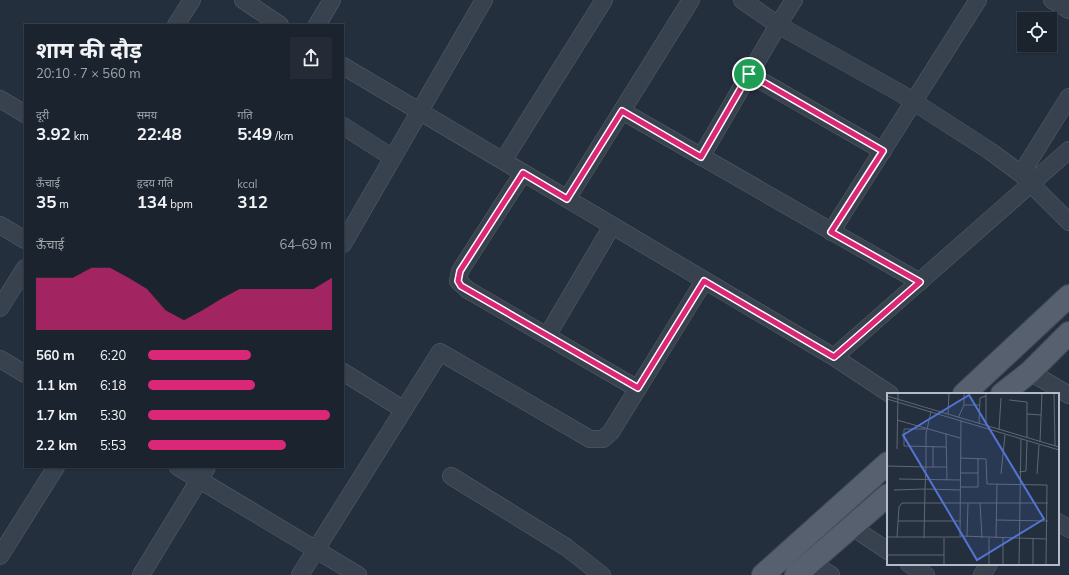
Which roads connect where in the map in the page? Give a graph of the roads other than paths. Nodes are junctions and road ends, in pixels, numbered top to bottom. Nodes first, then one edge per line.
1 (192, 0) edge
2 (243, 0) edge
3 (332, 0) edge
4 (484, 0) edge
5 (604, 0) edge
6 (691, 0) edge
7 (742, 0) edge
8 (794, 0) edge
9 (978, 0) edge
10 (1052, 0) edge
11 (1069, 10) edge
12 (180, 24) edge
13 (279, 24) edge
14 (318, 24) edge
15 (778, 25) junction
16 (344, 67) edge
17 (749, 74) junction
18 (1069, 97) edge
19 (0, 99) edge
20 (914, 102) junction
21 (420, 111) junction
22 (622, 111) junction
23 (24, 113) edge
24 (344, 127) edge
25 (1069, 150) edge
26 (883, 151) junction
27 (701, 157) junction
28 (393, 158) junction
29 (503, 161) junction
30 (523, 173) junction
31 (1026, 178) junction
32 (567, 199) junction
33 (1069, 222) edge
34 (0, 225) edge
35 (612, 226) junction
36 (831, 232) junction
37 (345, 236) edge
38 (24, 239) edge
39 (24, 270) edge
40 (704, 281) junction
41 (920, 282) junction
42 (1069, 296) edge
43 (0, 308) edge
44 (1069, 334) edge
45 (547, 336) junction
46 (834, 357) junction
47 (0, 358) edge
48 (1030, 372) junction
49 (24, 373) edge
50 (344, 373) edge
51 (638, 388) junction
52 (888, 393) edge
53 (965, 393) edge
54 (1003, 393) edge
55 (1069, 395) edge
56 (404, 410) junction
57 (887, 464) edge
58 (55, 468) edge
59 (182, 468) edge
60 (203, 474) edge
61 (450, 476) dead end
62 (887, 495) edge
63 (1059, 523) edge
64 (852, 527) junction
65 (1069, 529) edge
66 (316, 550) junction
67 (887, 550) edge
68 (0, 556) edge
69 (911, 565) edge
70 (988, 565) edge
71 (803, 568) edge
72 (141, 575) edge
73 (300, 575) edge
74 (358, 575) edge
75 (602, 575) edge
76 (763, 575) edge
77 (831, 575) edge
78 (926, 575) edge
79 (982, 575) edge

1 - 12 street
2 - 13 street
3 - 14 street
4 - 21 street
5 - 29 street
6 - 22 street
7 - 15 street
8 - 15 street
9 - 20 street
10 - 11 street
15 - 17 street
15 - 20 street
16 - 21 street
17 - 26 street
17 - 27 street
18 - 31 street
19 - 23 street
20 - 26 street
20 - 31 street
21 - 28 street
21 - 29 street
22 - 27 street
22 - 32 street
24 - 28 street
25 - 31 street
26 - 36 street
27 - 36 street
28 - 37 street
29 - 30 street
30 - 32 street
30 - 45 street
31 - 33 street
31 - 41 street
32 - 35 street
34 - 38 street
35 - 40 street
35 - 45 street
36 - 41 street
39 - 43 street
40 - 46 street
40 - 51 street
41 - 46 street
42 - 53 main road
44 - 48 main road
45 - 51 street
46 - 52 street
47 - 49 street
48 - 54 main road
48 - 55 street
50 - 56 street
51 - 56 street
56 - 66 street
57 - 76 main road
58 - 68 street
59 - 60 street
60 - 66 street
60 - 72 street
61 - 75 street
62 - 64 main road
63 - 65 street
64 - 67 street
64 - 71 main road
66 - 73 street
66 - 74 street
69 - 78 street
70 - 79 street
71 - 77 street

